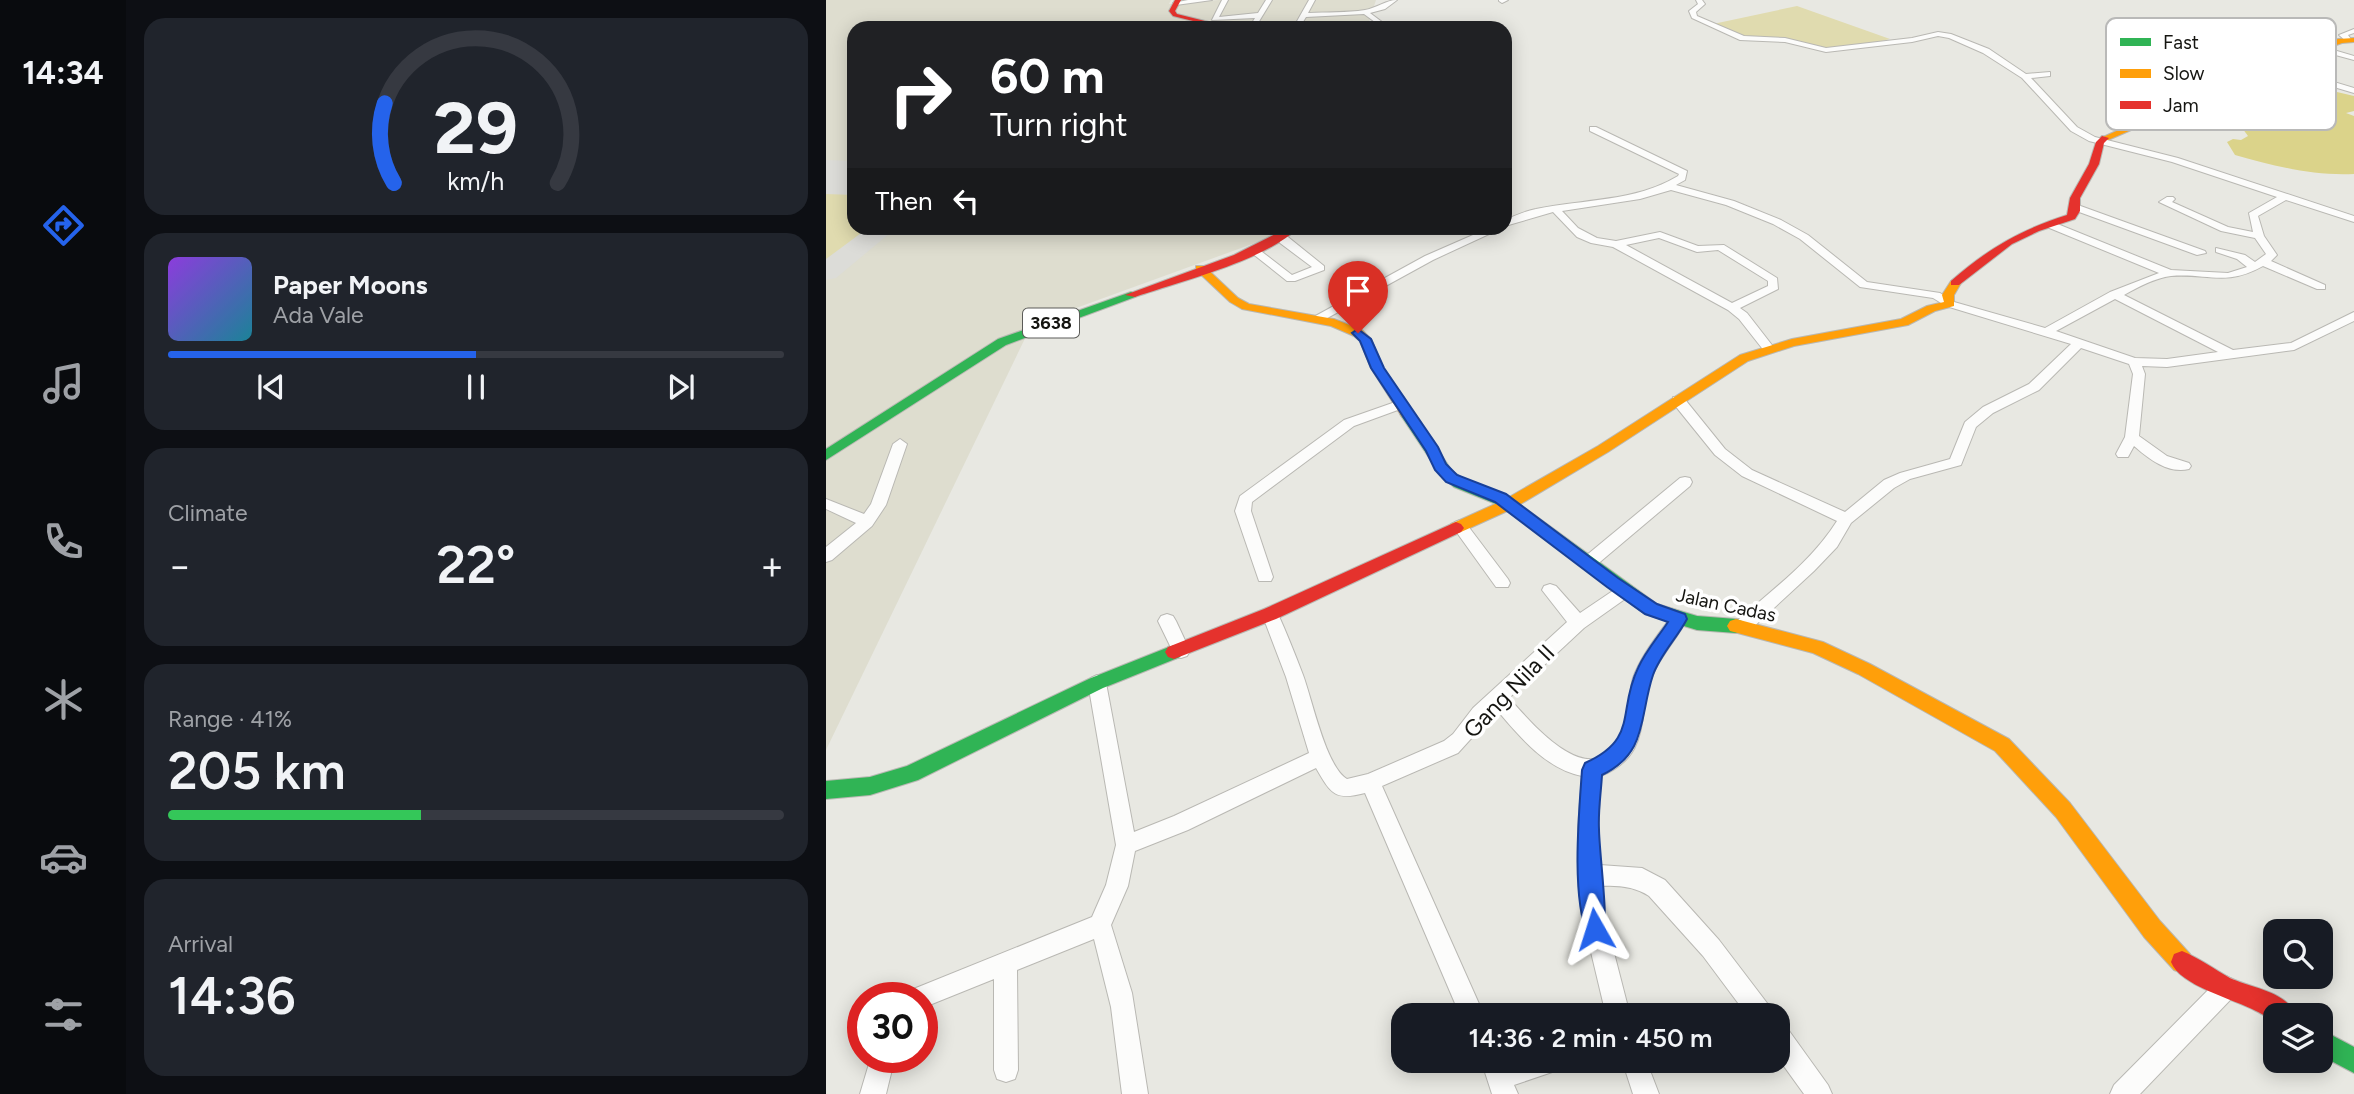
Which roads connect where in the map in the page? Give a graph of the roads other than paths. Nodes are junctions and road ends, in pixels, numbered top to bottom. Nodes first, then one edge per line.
1 (1209, 0) edge
2 (1225, 0) edge
3 (1269, 0) edge
4 (1312, 0) edge
5 (1394, 0) edge
6 (1699, 0) edge
7 (1177, 1) edge
8 (1351, 8) junction
9 (1364, 12) junction
10 (1261, 15) junction
11 (1305, 15) junction
12 (1216, 21) edge
13 (1222, 21) edge
14 (1238, 21) edge
15 (1257, 21) edge
16 (1301, 21) edge
17 (1346, 21) edge
18 (1377, 21) edge
19 (2353, 37) edge
20 (2336, 43) edge
21 (2336, 53) edge
22 (2354, 58) edge
23 (2047, 74) dead end
24 (2025, 76) junction
25 (2336, 86) edge
26 (2354, 91) edge
27 (1592, 129) dead end
28 (2120, 130) edge
29 (2100, 142) junction
30 (1667, 187) junction
31 (2285, 196) junction
32 (2170, 199) dead end
33 (2075, 207) junction
34 (1555, 209) junction
35 (2354, 219) edge
36 (1512, 220) edge
37 (2051, 225) junction
38 (1282, 235) edge
39 (1287, 235) edge
40 (1480, 235) edge
41 (2259, 236) junction
42 (1616, 244) junction
43 (1253, 250) junction
44 (2220, 250) dead end
45 (2201, 253) dead end
46 (2259, 265) junction
47 (1200, 268) junction
48 (2169, 273) junction
49 (2321, 287) dead end
50 (2114, 294) junction
51 (1950, 304) junction
52 (1732, 307) junction
53 (2354, 316) edge
54 (1316, 319) junction
55 (2046, 332) junction
56 (2078, 344) junction
57 (1769, 349) junction
58 (2230, 354) junction
59 (2134, 362) junction
60 (1678, 400) junction
61 (1401, 404) junction
62 (2132, 436) junction
63 (900, 444) dead end
64 (2123, 454) dead end
65 (826, 455) edge
66 (2184, 466) dead end
67 (1685, 482) dead end
68 (827, 504) edge
69 (1508, 504) junction
70 (1846, 519) junction
71 (867, 522) junction
72 (1460, 526) junction
73 (826, 556) edge
74 (1588, 563) junction
75 (1265, 577) dead end
76 (1502, 583) dead end
77 (1550, 590) dead end
78 (1626, 590) junction
79 (1270, 614) junction
80 (1679, 619) junction
81 (1167, 621) dead end
82 (1578, 623) junction
83 (1743, 626) junction
84 (1181, 651) junction
85 (1097, 683) junction
86 (1498, 698) junction
87 (1320, 757) junction
88 (1592, 770) junction
89 (1370, 782) junction
90 (826, 790) edge
91 (1126, 845) junction
92 (1591, 877) junction
93 (1100, 925) junction
94 (1006, 964) junction
95 (2225, 988) junction
96 (938, 991) edge
97 (1467, 1003) edge
98 (1615, 1003) edge
99 (1753, 1003) edge
100 (2264, 1003) edge
101 (2333, 1049) edge
102 (1790, 1054) edge
103 (2354, 1061) edge
104 (1006, 1070) dead end
105 (879, 1073) edge
106 (1639, 1073) edge
107 (873, 1094) edge
108 (1135, 1094) edge
109 (1646, 1094) edge
110 (1819, 1094) edge
111 (2123, 1094) edge

1 - 7 street
2 - 13 street
3 - 10 street
4 - 11 street
5 - 9 street
6 - 24 street
7 - 12 street
8 - 9 street
8 - 11 street
8 - 17 street
9 - 18 street
10 - 14 street
10 - 15 street
11 - 16 street
19 - 20 street
21 - 22 street
23 - 24 street
24 - 29 street
25 - 26 street
27 - 30 street
28 - 29 street
29 - 31 street
29 - 33 street
30 - 34 street
30 - 51 street
31 - 35 street
31 - 41 street
32 - 41 street
33 - 37 street
33 - 45 street
34 - 36 street
34 - 42 street
37 - 48 street
37 - 51 street
38 - 43 street, 3638
39 - 43 street
40 - 54 street
41 - 46 street
42 - 52 street
42 - 52 street
43 - 47 street, 3638
44 - 46 street
46 - 48 street
46 - 49 street
47 - 54 street, Jalan Cadas
47 - 65 street, 3638
48 - 50 street
50 - 55 street
50 - 58 street
51 - 55 street
51 - 57 street
52 - 57 street
53 - 58 street
54 - 61 street, Jalan Cadas
55 - 56 street
56 - 59 street
56 - 70 street
57 - 60 street
58 - 59 street
59 - 62 street
60 - 69 street
60 - 70 street
61 - 69 street, Jalan Cadas
61 - 75 street
62 - 64 street
62 - 66 street
63 - 71 street
67 - 74 street
68 - 71 street
69 - 72 street
69 - 74 street, Jalan Cadas
70 - 83 street
71 - 73 street
72 - 76 street
72 - 79 street
74 - 78 street, Jalan Cadas
77 - 82 street
78 - 80 street, Jalan Cadas
78 - 82 street, Gang Nila II
79 - 84 street
79 - 87 street
80 - 83 street, Jalan Cadas
80 - 88 street
81 - 84 street
82 - 86 street, Gang Nila II
83 - 95 street, Jalan Cadas
84 - 85 street
85 - 90 street
85 - 91 street
86 - 88 street
86 - 89 street, Gang Nila II
87 - 89 street, Gang Nila II
87 - 91 street
88 - 92 street
89 - 97 street
91 - 93 street
92 - 98 street
92 - 99 street
93 - 94 street
93 - 108 street
94 - 96 street
94 - 104 street
95 - 100 street, Jalan Cadas
95 - 111 street
101 - 103 street
102 - 110 street
105 - 107 street
106 - 109 street

